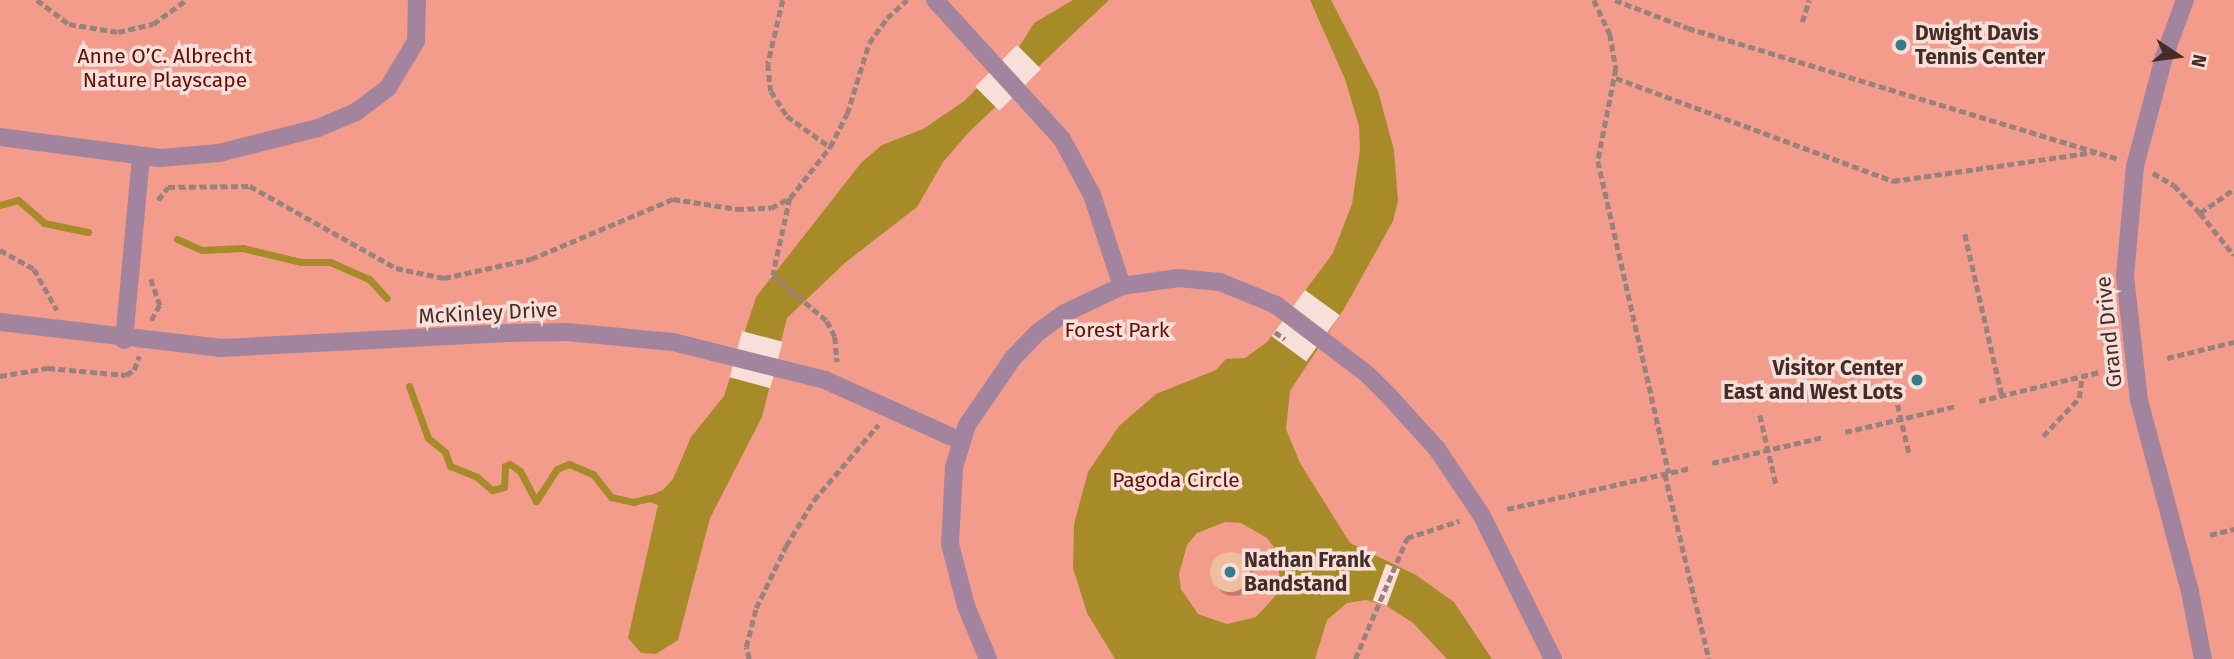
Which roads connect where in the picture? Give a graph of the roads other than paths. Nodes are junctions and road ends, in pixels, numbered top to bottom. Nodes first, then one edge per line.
1 (418, 0) edge
2 (935, 0) edge
3 (2185, 0) edge
4 (0, 137) edge
5 (141, 158) junction
6 (1122, 286) junction
7 (0, 323) edge
8 (124, 340) junction
9 (961, 441) junction
10 (988, 659) edge
11 (1553, 659) edge
12 (2203, 659) edge

1 - 5 street
2 - 6 street
3 - 12 street, Grand Drive
4 - 5 street
5 - 8 street
6 - 9 street
6 - 11 street
7 - 8 street, McKinley Drive
8 - 9 street, McKinley Drive
9 - 10 street

